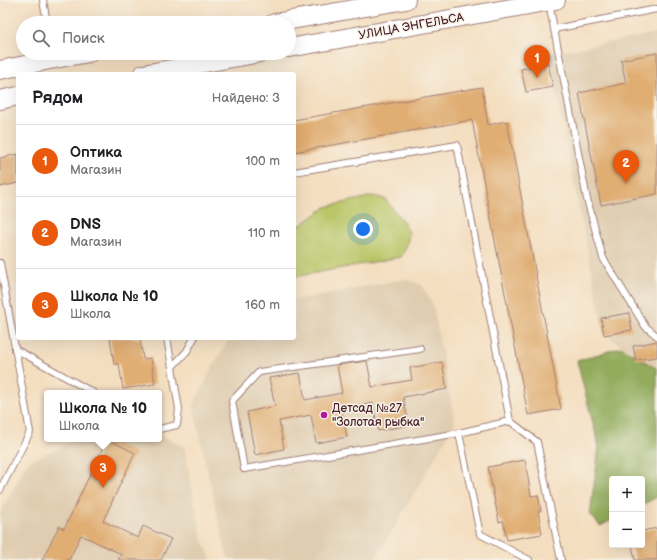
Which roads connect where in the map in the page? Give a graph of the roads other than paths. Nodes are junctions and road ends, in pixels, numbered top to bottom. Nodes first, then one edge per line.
1 (43, 0) edge
2 (406, 0) edge
3 (552, 1) edge
4 (657, 9) edge
5 (46, 16) edge
6 (296, 19) edge
7 (554, 29) junction
8 (296, 47) edge
9 (39, 60) edge
10 (221, 60) edge
11 (0, 70) edge
12 (154, 72) edge
13 (16, 96) edge
14 (0, 100) edge
15 (296, 172) edge
16 (0, 263) edge
17 (2, 286) edge
18 (657, 336) edge
19 (167, 340) edge
20 (193, 340) edge
21 (15, 349) junction
22 (420, 349) dead end
23 (172, 368) junction
24 (89, 390) edge
25 (510, 421) junction
26 (162, 428) edge
27 (459, 433) junction
28 (0, 490) edge
29 (529, 560) edge
30 (561, 560) edge

1 - 5 lane
2 - 6 main road
3 - 7 lane
3 - 8 main road, УЛИЦА ЭНГЕЛЬСА
4 - 7 lane
7 - 18 lane
9 - 11 main road
10 - 12 main road
13 - 14 main road
15 - 25 lane
16 - 17 lane
17 - 21 lane
19 - 23 lane
20 - 23 lane
21 - 24 lane
21 - 28 lane
22 - 27 lane
23 - 26 lane
25 - 27 lane
25 - 30 lane
27 - 29 lane

